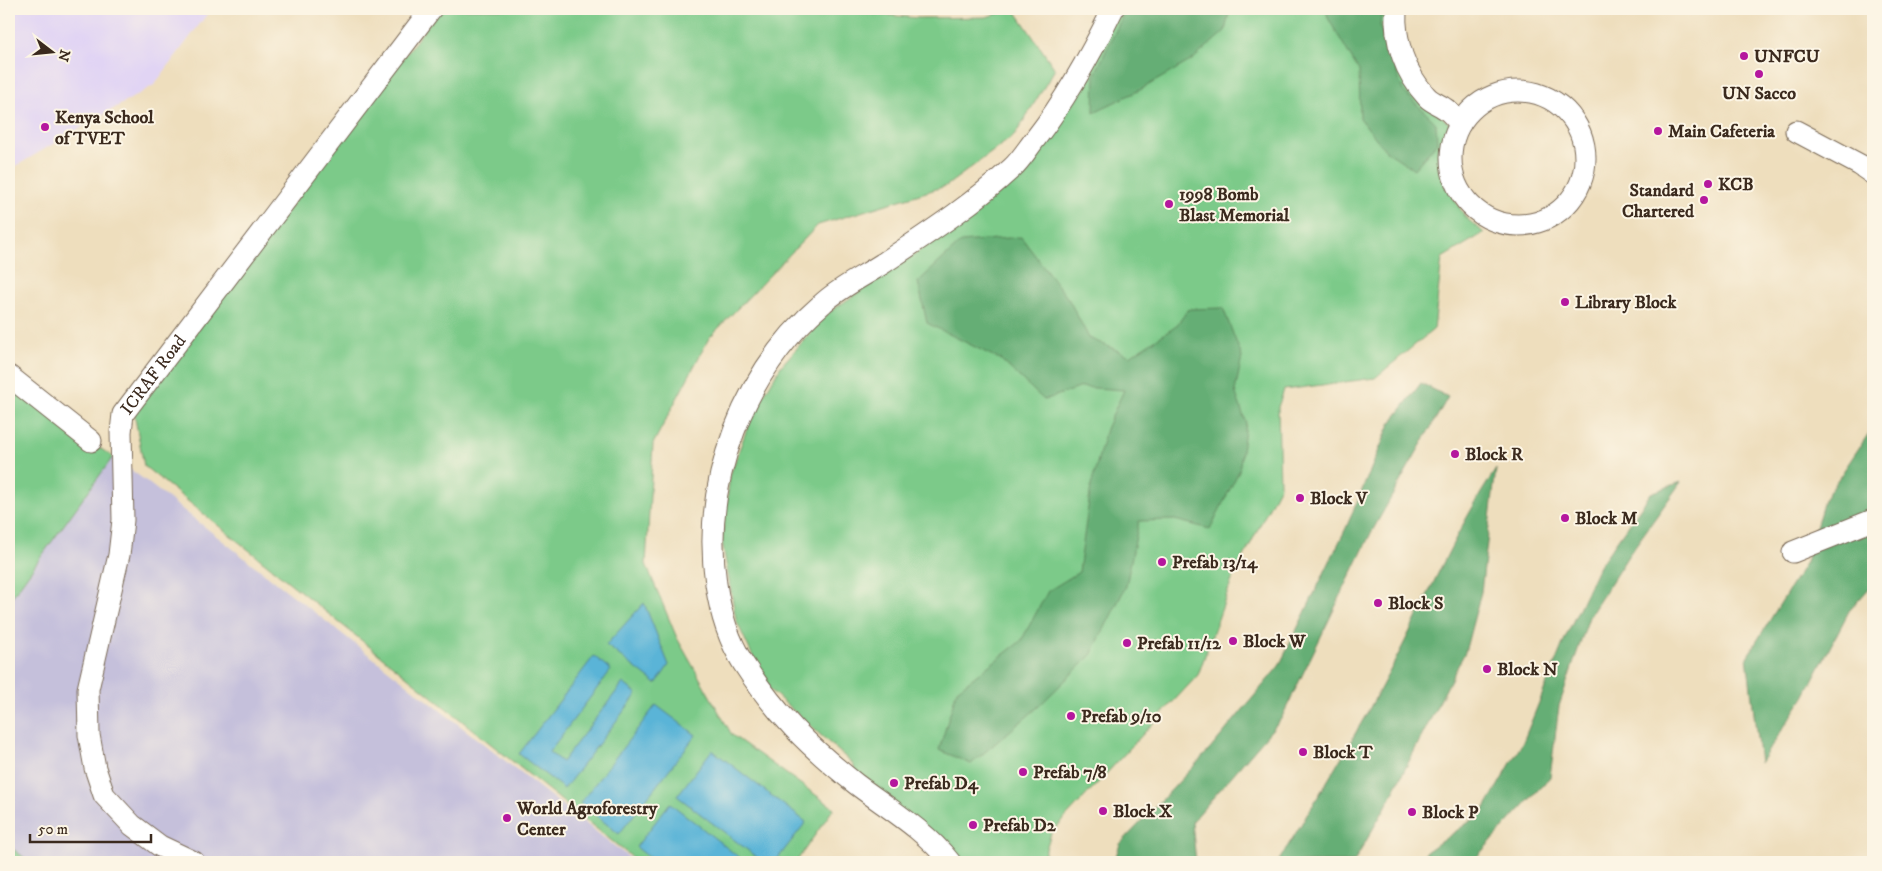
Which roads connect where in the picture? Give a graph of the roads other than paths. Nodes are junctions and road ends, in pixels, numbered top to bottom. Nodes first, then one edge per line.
1 (431, 9) edge
2 (1113, 9) edge
3 (1396, 9) edge
4 (1460, 124) junction
5 (1796, 131) dead end
6 (1873, 174) edge
7 (9, 376) edge
8 (91, 441) dead end
9 (1873, 520) edge
10 (1793, 552) dead end
11 (194, 862) edge
12 (950, 862) edge

1 - 11 lane, ICRAF Road
2 - 12 lane
3 - 4 lane
4 - 4 lane
5 - 6 lane
7 - 8 lane
9 - 10 lane

